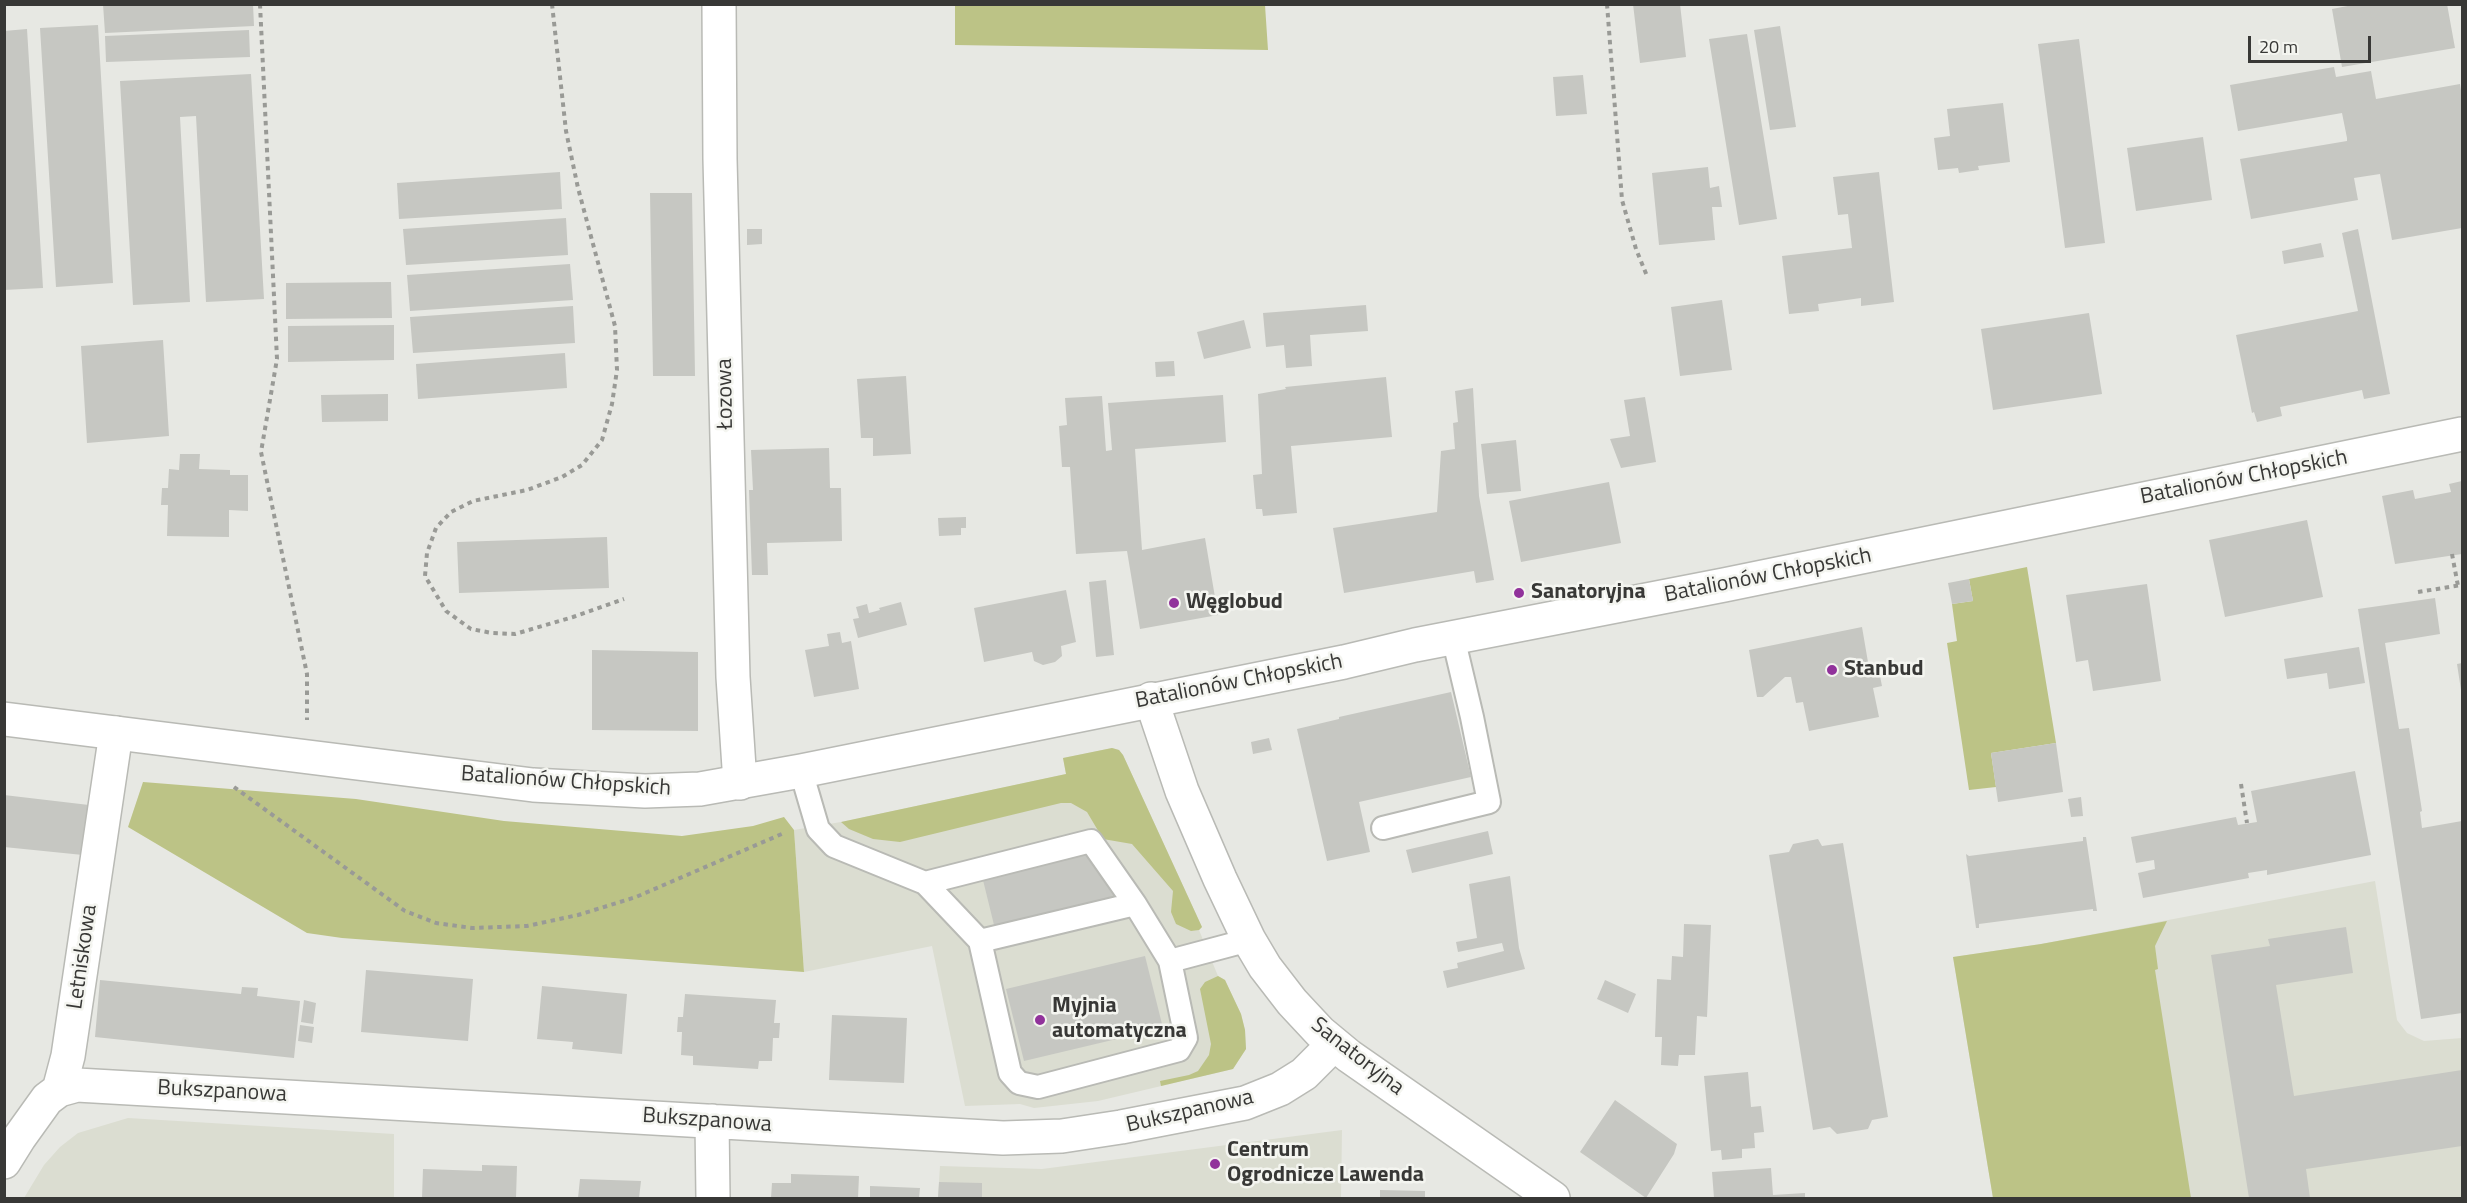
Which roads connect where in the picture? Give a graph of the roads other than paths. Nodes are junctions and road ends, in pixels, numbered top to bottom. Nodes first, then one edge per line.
1 (719, 4) edge
2 (2463, 434) edge
3 (1453, 638) junction
4 (1151, 699) junction
5 (4, 719) edge
6 (116, 733) junction
7 (801, 771) junction
8 (740, 783) junction
9 (1383, 828) dead end
10 (925, 883) junction
11 (1135, 904) junction
12 (1249, 940) junction
13 (980, 941) junction
14 (1170, 961) junction
15 (1334, 1044) junction
16 (59, 1090) junction
17 (712, 1121) junction
18 (4, 1162) edge
19 (1510, 1183) edge
20 (713, 1198) edge
21 (1553, 1198) edge

1 - 8 street, Łozowa
2 - 3 street, Batalionów Chłopskich
3 - 4 street, Batalionów Chłopskich
3 - 9 lane
4 - 7 street, Batalionów Chłopskich
4 - 12 street, Sanatoryjna
5 - 6 street, Batalionów Chłopskich
6 - 8 street, Batalionów Chłopskich
6 - 16 street, Letniskowa
7 - 8 street, Batalionów Chłopskich
7 - 10 lane
10 - 11 lane
10 - 13 lane
11 - 13 lane
11 - 14 lane
12 - 14 lane
12 - 15 street, Sanatoryjna
13 - 14 lane
15 - 17 street, Bukszpanowa
15 - 19 street, Sanatoryjna
16 - 17 street, Bukszpanowa
16 - 18 street
17 - 20 street
19 - 21 street, Sanatoryjna

